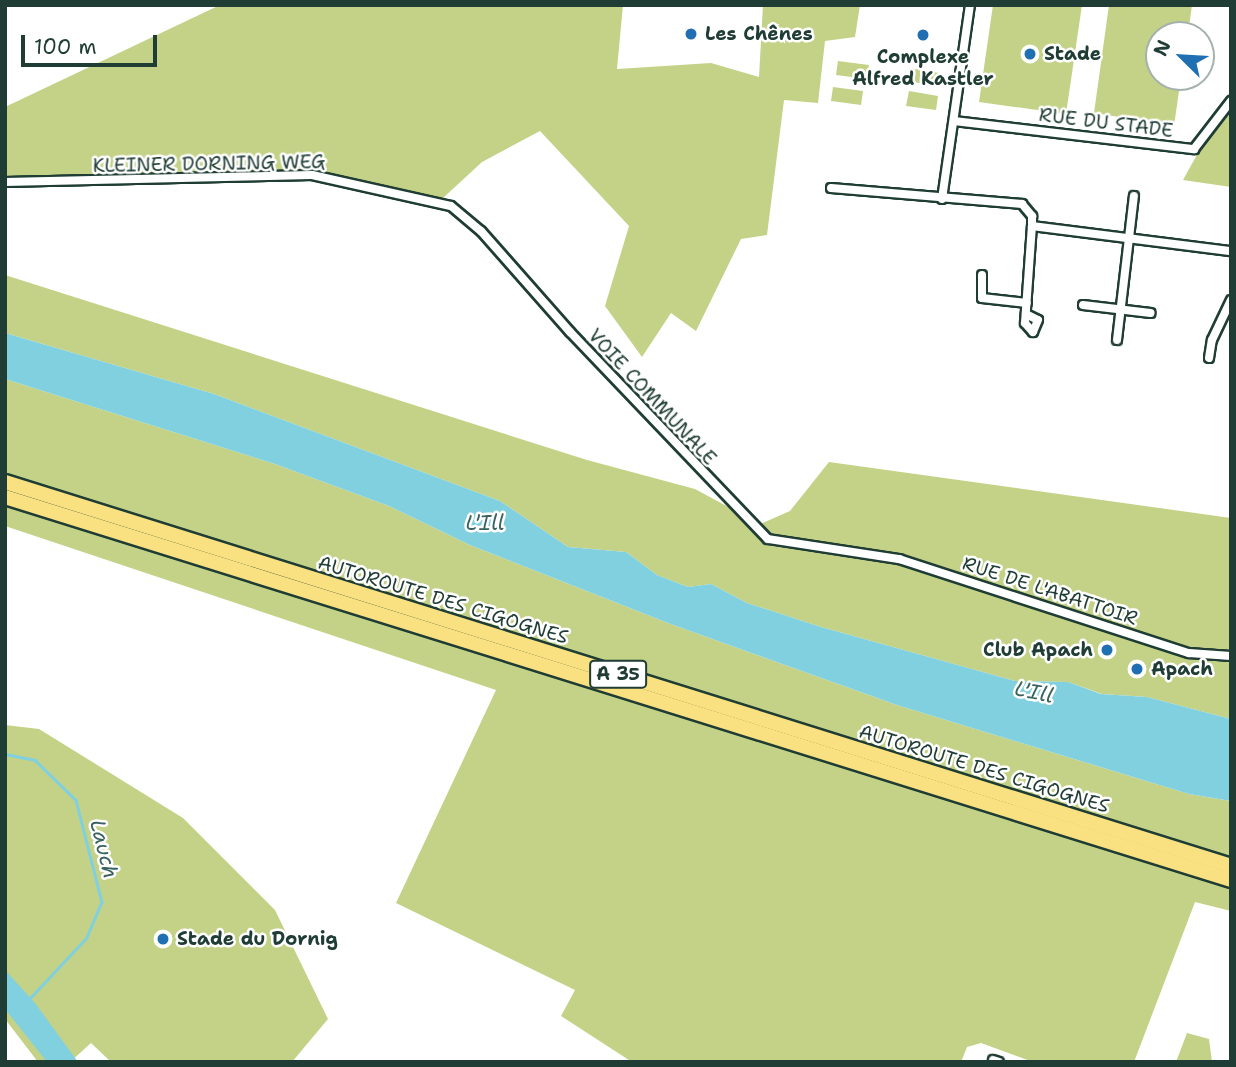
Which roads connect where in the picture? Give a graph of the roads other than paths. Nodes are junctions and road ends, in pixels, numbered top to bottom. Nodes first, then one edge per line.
1 (970, 5) edge
2 (1231, 101) edge
3 (954, 121) junction
4 (5, 182) edge
5 (831, 188) dead end
6 (1134, 196) dead end
7 (942, 199) junction
8 (451, 206) joint
9 (1032, 226) junction
10 (1127, 239) junction
11 (1231, 251) edge
12 (982, 275) dead end
13 (1231, 300) edge
14 (1027, 303) junction
15 (1083, 305) dead end
16 (1117, 308) junction
17 (1152, 313) dead end
18 (1026, 314) dead end
19 (1116, 340) dead end
20 (1209, 358) dead end
21 (5, 482) edge
22 (5, 497) edge
23 (860, 556) joint
24 (1231, 656) edge
25 (1231, 866) edge
26 (1231, 880) edge

1 - 3 street
2 - 3 street, RUE DU STADE
3 - 7 street
4 - 8 street, KLEINER DORNING WEG
5 - 7 street
6 - 10 street
7 - 9 street
8 - 23 street, VOIE COMMUNALE
9 - 10 street
9 - 14 street
10 - 11 street
10 - 16 street
12 - 14 street
13 - 20 street
14 - 18 street
15 - 16 street
16 - 17 street
16 - 19 street
21 - 25 highway, AUTOROUTE DES CIGOGNES / A 35
22 - 26 highway, AUTOROUTE DES CIGOGNES / A 35
23 - 24 street, RUE DE L'ABATTOIR

